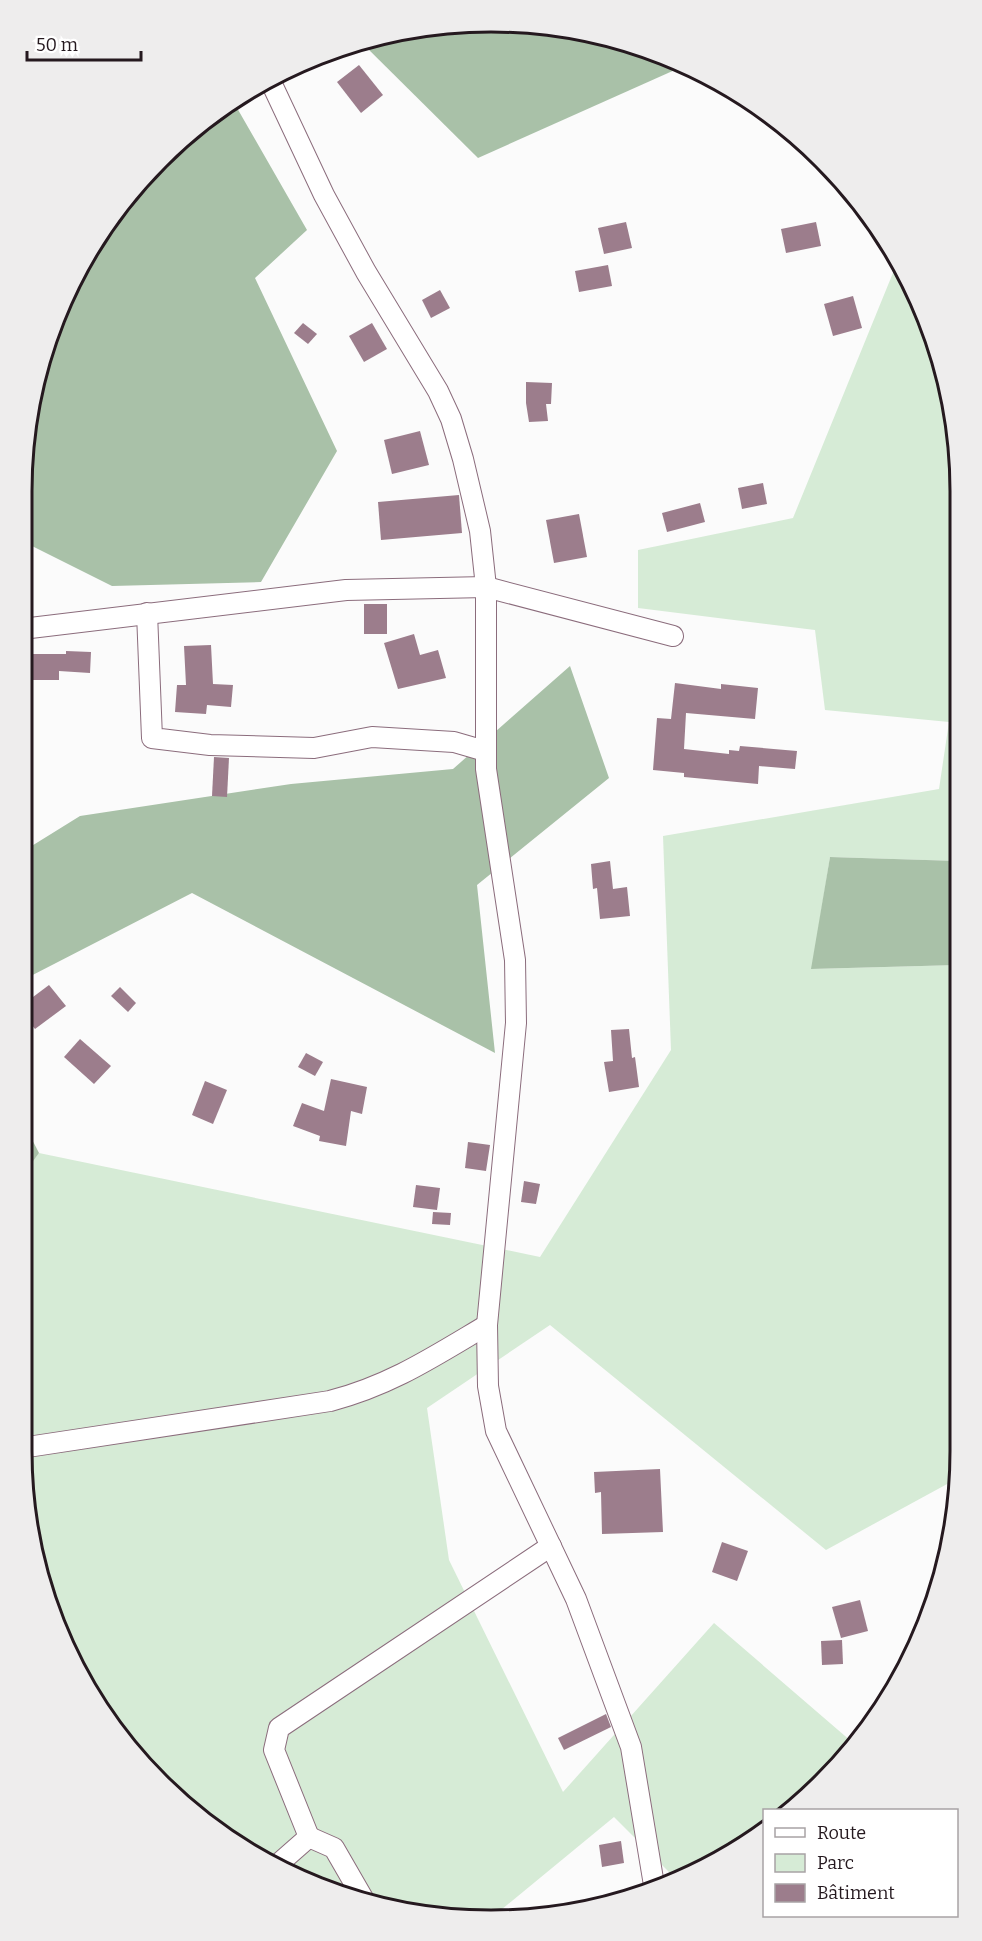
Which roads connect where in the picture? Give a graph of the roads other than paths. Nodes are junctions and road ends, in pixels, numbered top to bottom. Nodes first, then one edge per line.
1 (273, 87) edge
2 (486, 587) junction
3 (147, 613) junction
4 (32, 628) edge
5 (673, 636) dead end
6 (485, 751) junction
7 (487, 1325) junction
8 (32, 1447) edge
9 (551, 1546) junction
10 (309, 1837) junction
11 (283, 1860) edge
12 (653, 1880) edge
13 (358, 1890) edge

1 - 2 street
2 - 3 street
2 - 5 street
2 - 6 street
3 - 4 street
3 - 6 street
6 - 7 street
7 - 8 street
7 - 9 street
9 - 10 street
9 - 12 street
10 - 11 street
10 - 13 street

